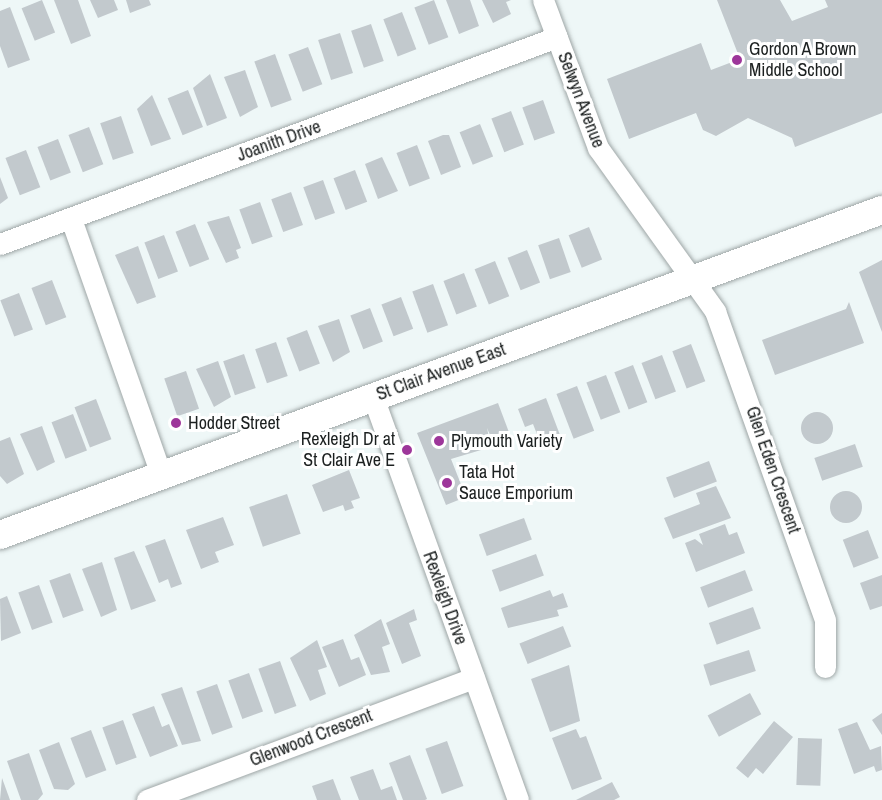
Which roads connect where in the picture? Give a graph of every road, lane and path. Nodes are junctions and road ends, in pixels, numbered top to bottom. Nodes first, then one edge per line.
1 (543, 0) edge
2 (557, 37) junction
3 (882, 210) edge
4 (70, 219) junction
5 (0, 244) edge
6 (696, 278) junction
7 (373, 397) junction
8 (161, 474) junction
9 (0, 535) edge
10 (825, 667) dead end
11 (474, 678) junction
12 (147, 800) edge
13 (518, 800) edge

1 - 2 street, Selwyn Avenue
2 - 4 street, Joanith Drive
2 - 6 street, Selwyn Avenue
3 - 6 main road, St Clair Avenue East
4 - 5 street, Joanith Drive
4 - 8 street
6 - 7 main road, St Clair Avenue East
6 - 10 street, Glen Eden Crescent
7 - 8 main road, St Clair Avenue East
7 - 11 street, Rexleigh Drive
8 - 9 main road, St Clair Avenue East
11 - 12 street, Glenwood Crescent
11 - 13 street, Rexleigh Drive

